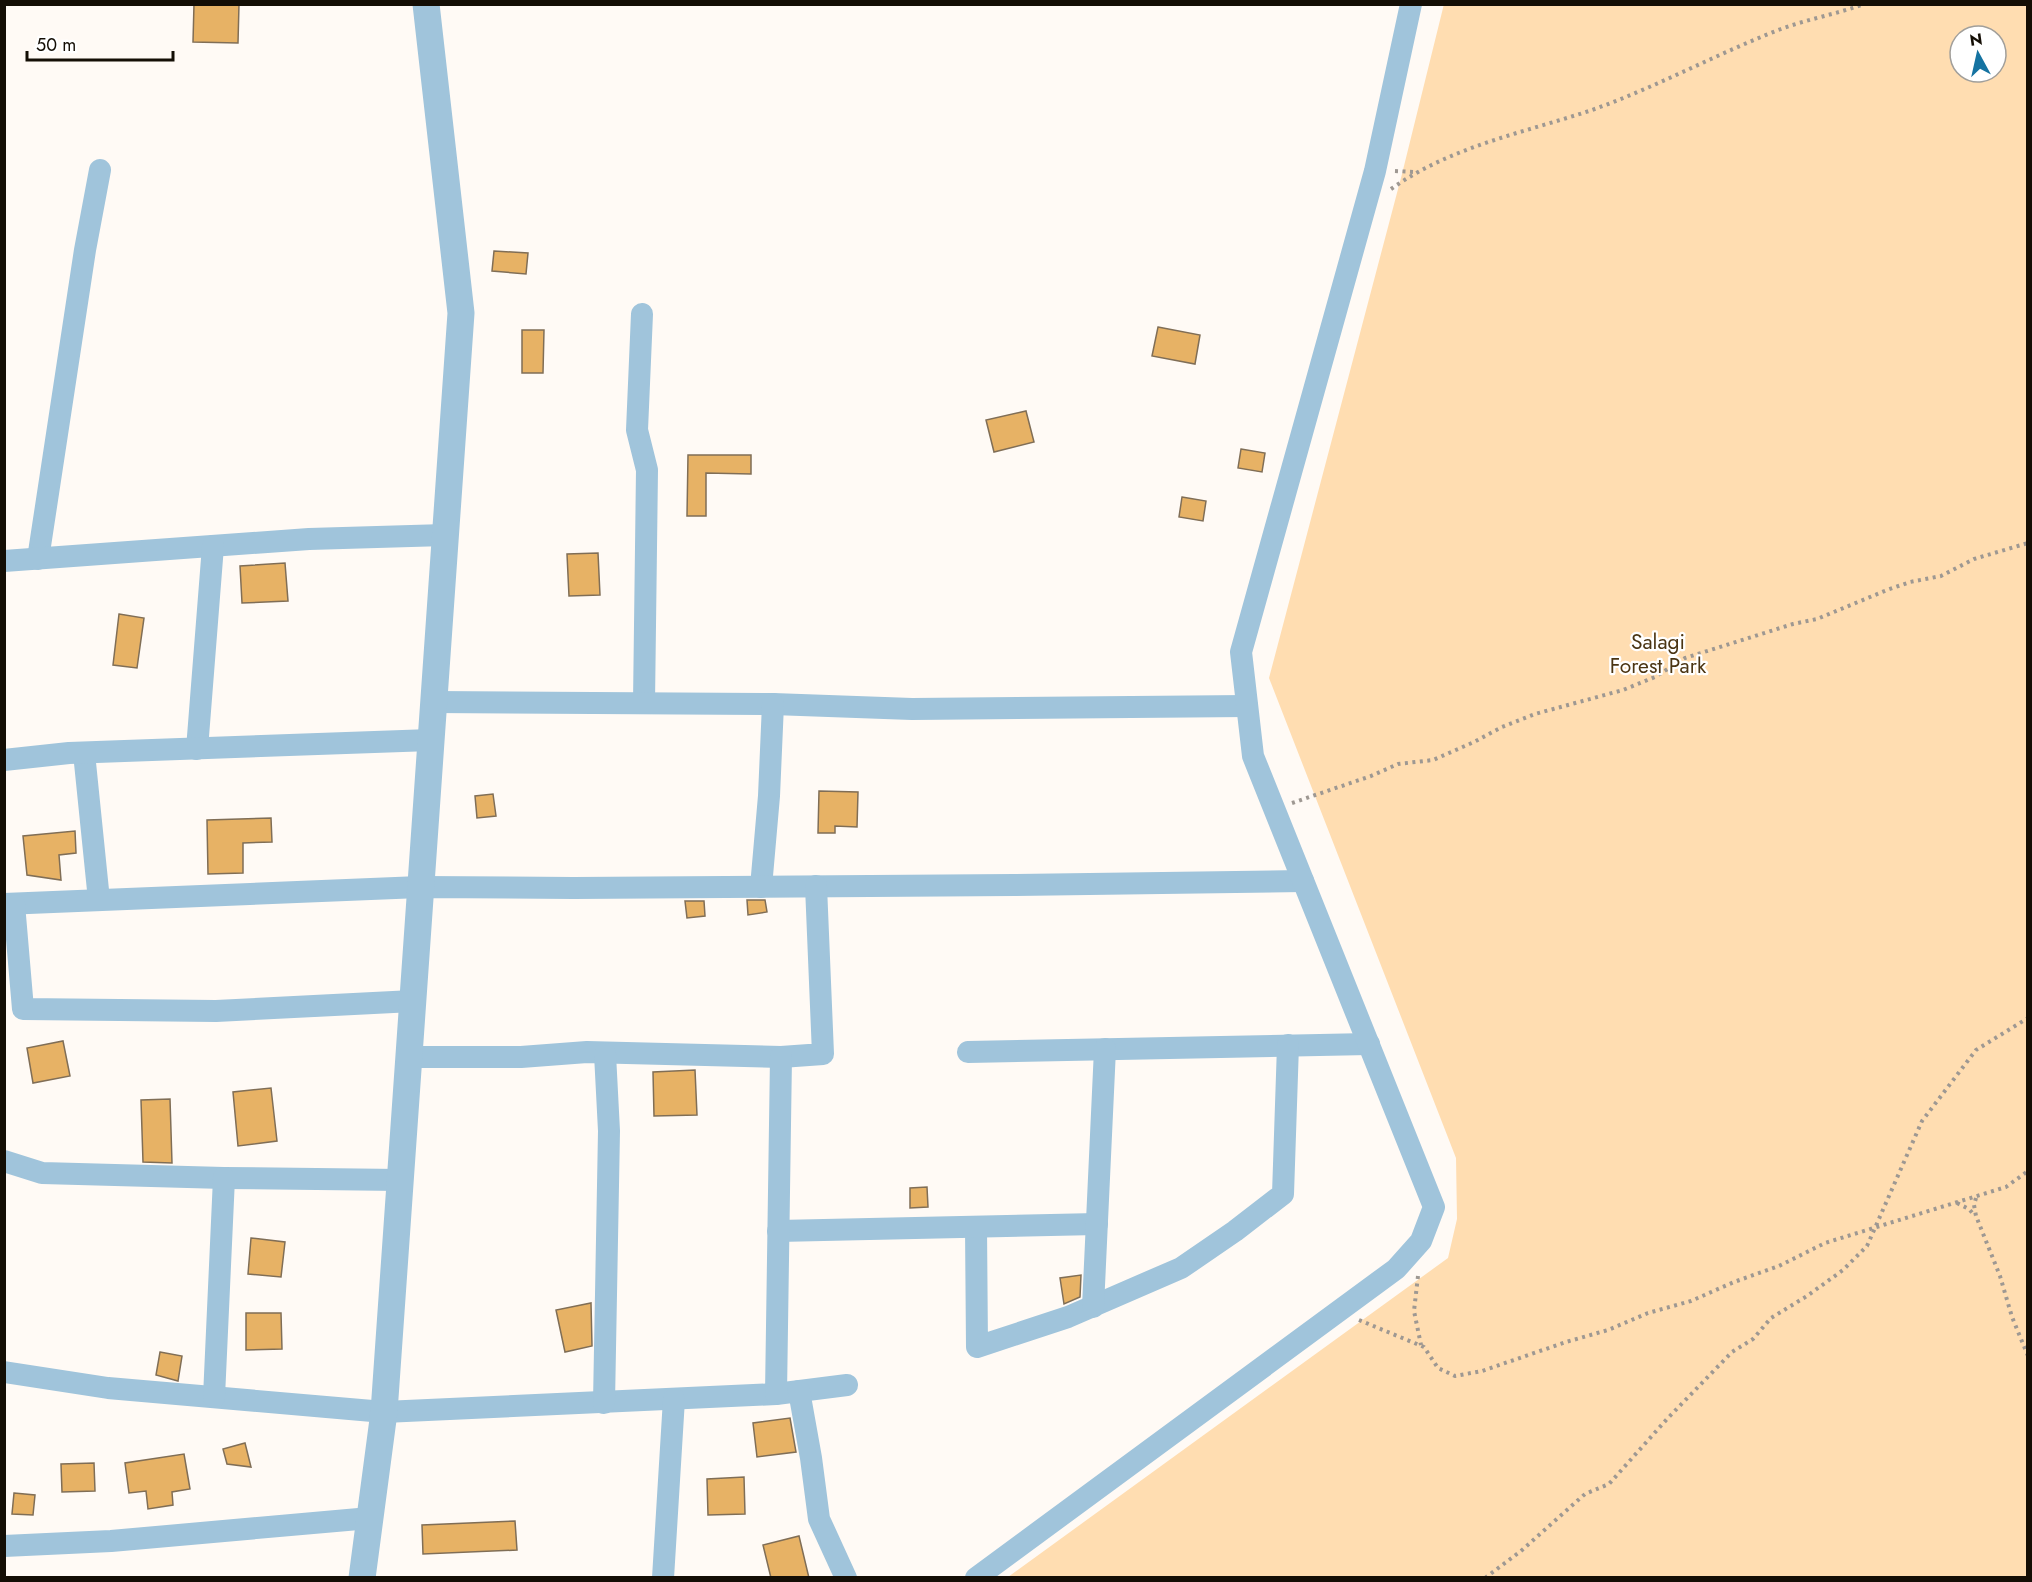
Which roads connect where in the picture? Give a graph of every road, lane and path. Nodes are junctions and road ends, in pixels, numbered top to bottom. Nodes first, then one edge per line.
1 (426, 4) edge
2 (1412, 4) edge
3 (1864, 4) edge
4 (100, 170) dead end
5 (1367, 202) junction
6 (642, 314) dead end
7 (445, 535) junction
8 (2028, 543) edge
9 (213, 546) junction
10 (38, 559) junction
11 (4, 561) edge
12 (433, 702) junction
13 (644, 704) junction
14 (773, 704) junction
15 (1247, 706) junction
16 (431, 740) junction
17 (197, 749) junction
18 (84, 753) junction
19 (4, 760) edge
20 (1274, 809) junction
21 (1303, 881) junction
22 (420, 886) junction
23 (761, 886) junction
24 (816, 886) junction
25 (99, 900) junction
26 (9, 904) edge
27 (413, 1001) junction
28 (2028, 1018) edge
29 (1369, 1044) junction
30 (1288, 1045) junction
31 (1105, 1049) junction
32 (968, 1052) dead end
33 (606, 1054) junction
34 (409, 1057) junction
35 (782, 1057) junction
36 (4, 1161) edge
37 (2028, 1171) edge
38 (224, 1178) junction
39 (400, 1180) junction
40 (1976, 1197) junction
41 (1956, 1203) junction
42 (1976, 1216) junction
43 (1097, 1224) junction
44 (976, 1227) junction
45 (1876, 1228) junction
46 (778, 1232) junction
47 (1421, 1241) junction
48 (1092, 1307) junction
49 (1338, 1312) junction
50 (1422, 1346) junction
51 (2028, 1356) edge
52 (4, 1372) edge
53 (847, 1385) dead end
54 (799, 1391) junction
55 (776, 1394) junction
56 (214, 1397) junction
57 (674, 1399) junction
58 (604, 1403) junction
59 (384, 1412) junction
60 (370, 1518) junction
61 (4, 1546) edge
62 (362, 1578) edge
63 (663, 1578) edge
64 (846, 1578) edge
65 (976, 1578) edge
66 (1485, 1578) edge

1 - 7 street
2 - 5 street
3 - 5 path
4 - 10 street
5 - 15 street
6 - 13 street
7 - 9 street
7 - 12 street
8 - 20 path
9 - 10 street
9 - 17 street
10 - 11 street
12 - 13 street
12 - 16 street
13 - 14 street
14 - 15 street
14 - 23 street
15 - 20 street
16 - 17 street
16 - 22 street
17 - 18 street
18 - 19 street
18 - 25 street
20 - 21 street
21 - 24 street
21 - 29 street
22 - 23 street
22 - 25 street
22 - 27 street
23 - 24 street
24 - 35 street
25 - 26 street
26 - 27 street
27 - 34 street
28 - 45 path
29 - 30 street
29 - 47 street
30 - 31 street
30 - 48 street
31 - 32 street
31 - 43 street
33 - 34 street
33 - 35 street
33 - 58 street
34 - 39 street
35 - 46 street
36 - 38 street
37 - 40 path
38 - 39 street
38 - 56 street
39 - 59 street
40 - 41 path
40 - 42 path
41 - 42 path
41 - 45 path
42 - 51 path
43 - 44 street
43 - 48 street
44 - 46 street
44 - 48 street
45 - 50 path
45 - 66 path
46 - 55 street
47 - 49 street
47 - 50 path
49 - 50 path
49 - 65 street
52 - 56 street
53 - 54 street
54 - 55 street
54 - 64 street
55 - 57 street
56 - 59 street
57 - 58 street
57 - 63 street
58 - 59 street
59 - 60 street
60 - 61 street
60 - 62 street

